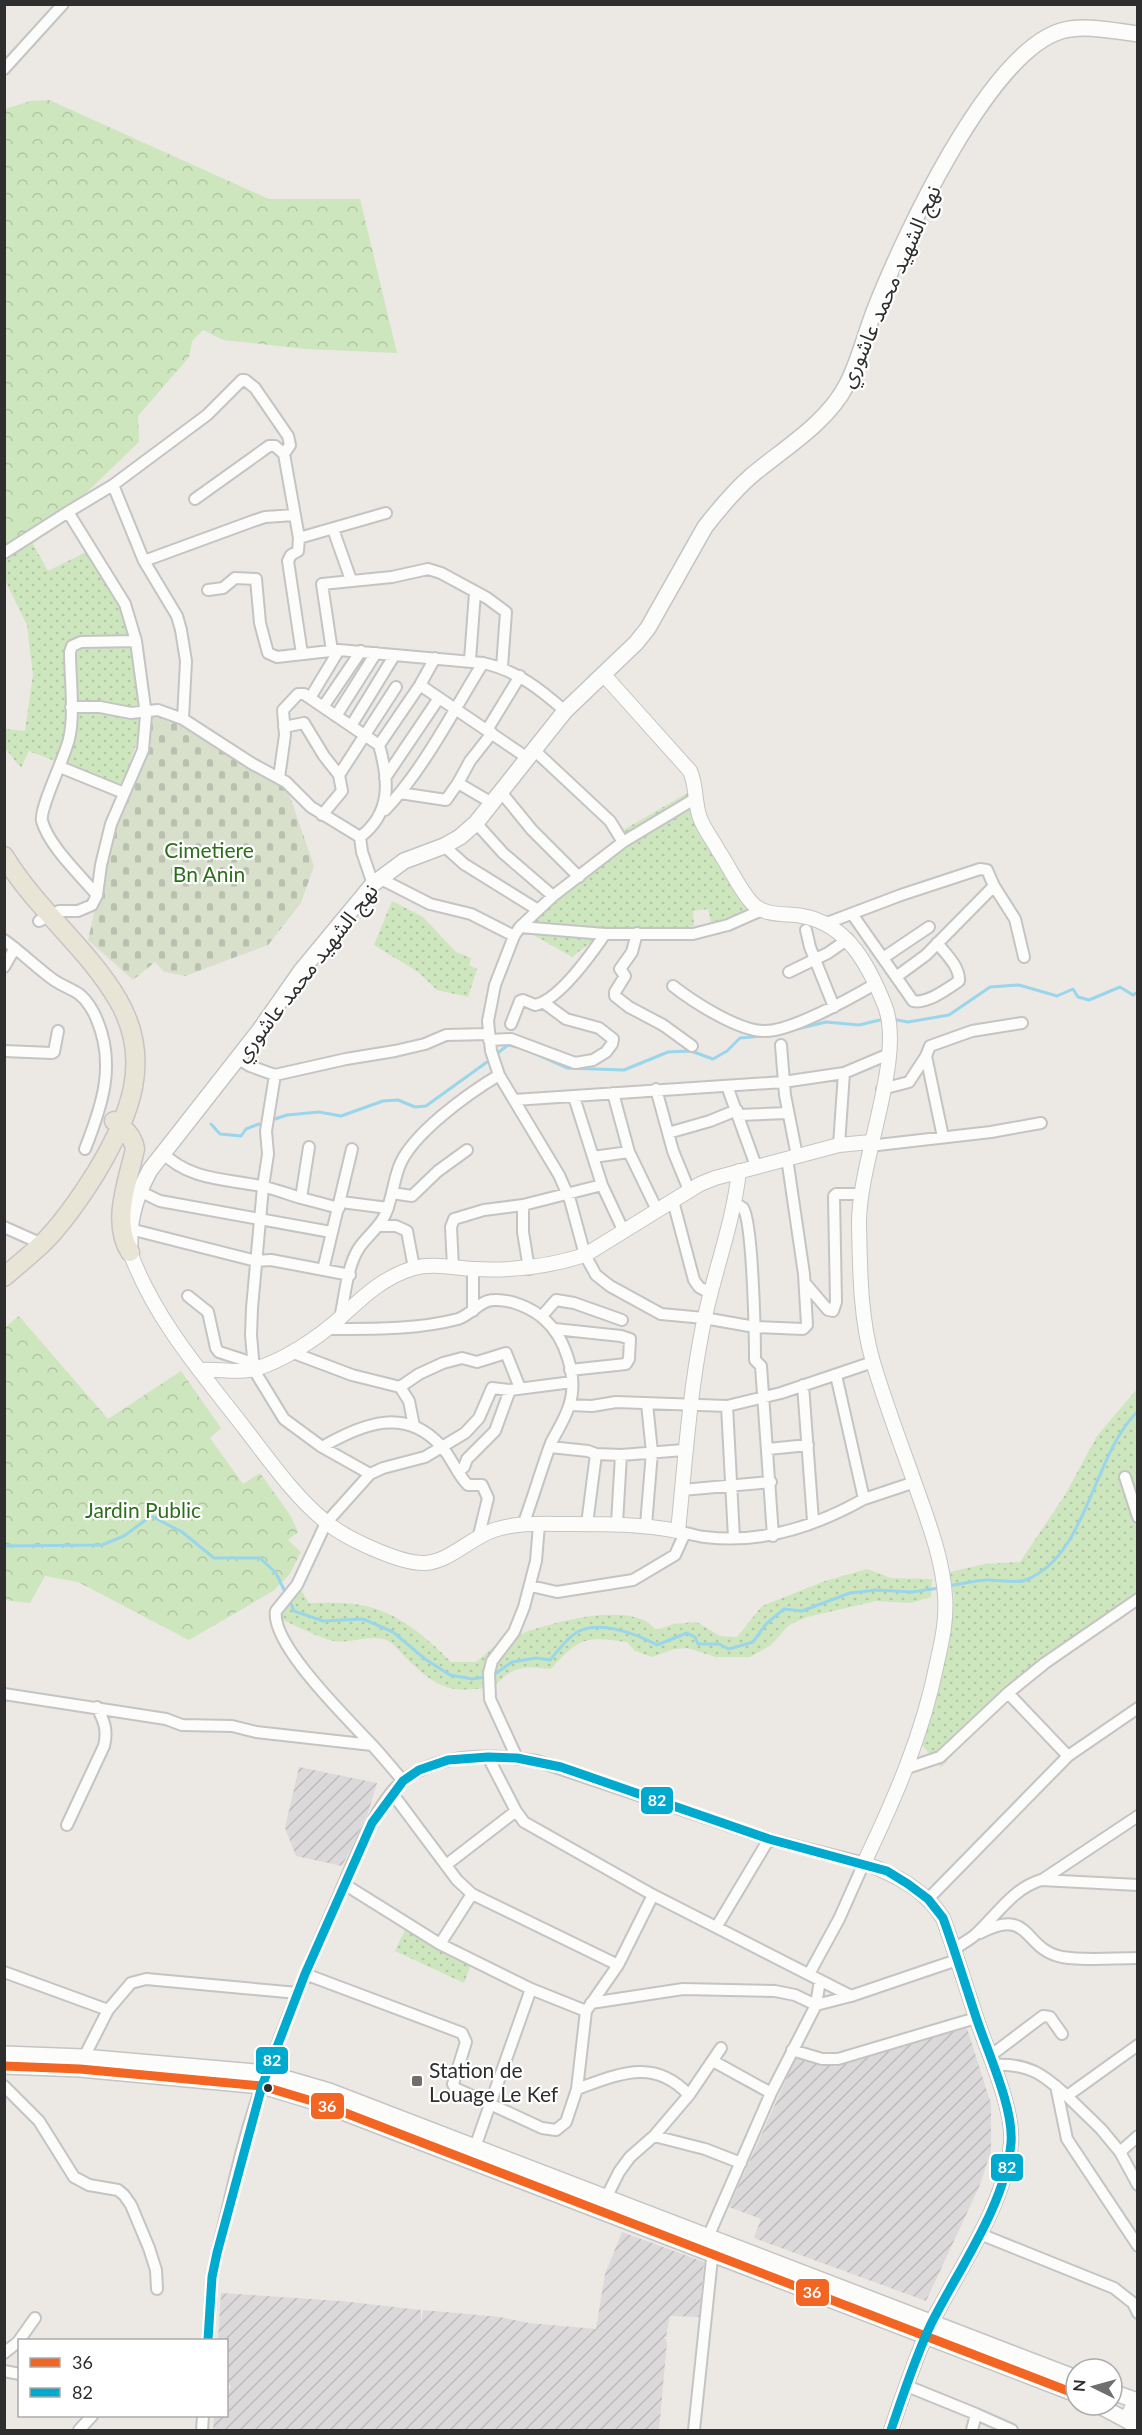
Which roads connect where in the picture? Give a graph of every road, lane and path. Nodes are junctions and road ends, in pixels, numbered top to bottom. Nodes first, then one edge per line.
1 (63, 4) edge
2 (1137, 34) edge
3 (4, 69) edge
4 (284, 454) junction
5 (113, 485) junction
6 (195, 499) dead end
7 (68, 512) junction
8 (386, 513) dead end
9 (295, 515) junction
10 (333, 529) junction
11 (299, 538) junction
12 (4, 553) edge
13 (144, 561) junction
14 (351, 580) junction
15 (208, 590) dead end
16 (475, 593) junction
17 (136, 641) junction
18 (335, 651) junction
19 (361, 651) junction
20 (376, 653) junction
21 (302, 654) junction
22 (394, 656) junction
23 (435, 658) junction
24 (470, 660) junction
25 (483, 663) junction
26 (502, 667) junction
27 (604, 675) junction
28 (520, 676) junction
29 (420, 685) junction
30 (396, 687) dead end
31 (310, 698) junction
32 (439, 698) junction
33 (70, 707) junction
34 (322, 707) junction
35 (455, 707) junction
36 (565, 711) junction
37 (146, 712) junction
38 (336, 716) junction
39 (183, 718) junction
40 (351, 726) junction
41 (284, 727) junction
42 (489, 731) junction
43 (364, 735) junction
44 (379, 745) junction
45 (530, 753) junction
46 (60, 767) junction
47 (339, 775) junction
48 (279, 777) junction
49 (385, 778) junction
50 (458, 783) junction
51 (124, 793) junction
52 (400, 793) junction
53 (497, 797) junction
54 (696, 798) junction
55 (322, 814) junction
56 (380, 814) junction
57 (476, 823) junction
58 (360, 837) junction
59 (623, 842) junction
60 (444, 846) junction
61 (4, 856) edge
62 (4, 876) edge
63 (579, 877) junction
64 (376, 881) junction
65 (994, 886) junction
66 (97, 895) junction
67 (553, 896) junction
68 (538, 910) junction
69 (762, 910) junction
70 (852, 914) junction
71 (44, 918) junction
72 (827, 923) junction
73 (929, 927) dead end
74 (806, 930) dead end
75 (517, 931) junction
76 (637, 933) junction
77 (605, 934) junction
78 (848, 939) junction
79 (4, 940) edge
80 (937, 944) junction
81 (15, 948) junction
82 (1024, 957) dead end
83 (883, 958) junction
84 (816, 960) junction
85 (4, 967) edge
86 (789, 972) dead end
87 (896, 977) junction
88 (875, 984) junction
89 (673, 986) dead end
90 (543, 1002) junction
91 (834, 1007) junction
92 (1022, 1023) dead end
93 (511, 1024) dead end
94 (58, 1031) dead end
95 (488, 1037) junction
96 (781, 1045) dead end
97 (692, 1046) dead end
98 (4, 1051) edge
99 (889, 1054) junction
100 (926, 1056) junction
101 (237, 1058) junction
102 (844, 1073) junction
103 (275, 1075) junction
104 (499, 1075) junction
105 (783, 1082) junction
106 (727, 1086) junction
107 (656, 1089) junction
108 (882, 1089) junction
109 (613, 1093) junction
110 (574, 1097) junction
111 (514, 1100) junction
112 (738, 1113) junction
113 (788, 1113) junction
114 (1041, 1123) dead end
115 (118, 1124) junction
116 (668, 1133) junction
117 (943, 1137) junction
118 (870, 1144) junction
119 (839, 1145) junction
120 (309, 1147) dead end
121 (85, 1149) dead end
122 (352, 1149) dead end
123 (467, 1150) dead end
124 (162, 1152) junction
125 (629, 1152) junction
126 (593, 1157) junction
127 (792, 1157) junction
128 (756, 1166) junction
129 (739, 1171) junction
130 (602, 1185) junction
131 (263, 1187) junction
132 (689, 1190) junction
133 (139, 1191) junction
134 (392, 1193) junction
135 (568, 1194) junction
136 (861, 1194) junction
137 (301, 1198) junction
138 (673, 1201) junction
139 (735, 1203) junction
140 (340, 1205) junction
141 (523, 1205) junction
142 (388, 1208) junction
143 (657, 1210) junction
144 (260, 1219) junction
145 (379, 1226) junction
146 (4, 1227) edge
147 (130, 1230) junction
148 (331, 1232) junction
149 (624, 1232) junction
150 (38, 1242) junction
151 (130, 1252) junction
152 (585, 1255) junction
153 (256, 1261) junction
154 (4, 1267) edge
155 (453, 1267) junction
156 (414, 1268) junction
157 (473, 1269) junction
158 (529, 1269) junction
159 (322, 1270) junction
160 (350, 1275) junction
161 (4, 1277) edge
162 (805, 1283) junction
163 (710, 1293) junction
164 (188, 1296) dead end
165 (473, 1311) junction
166 (542, 1316) junction
167 (340, 1318) junction
168 (704, 1318) junction
169 (622, 1320) dead end
170 (755, 1327) junction
171 (327, 1329) junction
172 (555, 1329) junction
173 (219, 1352) junction
174 (291, 1352) junction
175 (873, 1362) junction
176 (254, 1366) junction
177 (217, 1368) junction
178 (200, 1370) junction
179 (570, 1370) junction
180 (836, 1375) junction
181 (572, 1382) junction
182 (803, 1385) junction
183 (400, 1387) junction
184 (515, 1389) junction
185 (764, 1398) junction
186 (647, 1404) junction
187 (692, 1404) junction
188 (570, 1405) junction
189 (727, 1406) junction
190 (414, 1426) junction
191 (808, 1445) junction
192 (322, 1447) junction
193 (550, 1447) junction
194 (442, 1448) junction
195 (768, 1449) junction
196 (684, 1450) junction
197 (652, 1452) junction
198 (596, 1454) junction
199 (621, 1455) junction
200 (458, 1472) junction
201 (370, 1474) junction
202 (1125, 1478) dead end
203 (771, 1482) junction
204 (915, 1482) junction
205 (730, 1485) junction
206 (682, 1490) junction
207 (864, 1499) junction
208 (1137, 1517) edge
209 (813, 1521) junction
210 (326, 1523) junction
211 (617, 1523) junction
212 (587, 1524) junction
213 (523, 1525) junction
214 (539, 1525) junction
215 (646, 1525) junction
216 (682, 1532) junction
217 (479, 1535) junction
218 (773, 1536) junction
219 (734, 1538) junction
220 (531, 1586) junction
221 (1137, 1599) edge
222 (1008, 1693) junction
223 (4, 1694) edge
224 (97, 1707) junction
225 (1137, 1708) edge
226 (372, 1745) junction
227 (1068, 1756) junction
228 (488, 1757) junction
229 (517, 1758) junction
230 (907, 1768) junction
231 (403, 1781) junction
232 (392, 1793) junction
233 (516, 1811) junction
234 (1137, 1815) edge
235 (67, 1825) dead end
236 (769, 1839) junction
237 (864, 1863) junction
238 (446, 1865) junction
239 (1041, 1880) junction
240 (344, 1884) junction
241 (1137, 1885) edge
242 (472, 1894) junction
243 (653, 1895) junction
244 (928, 1899) junction
245 (717, 1926) junction
246 (974, 1936) junction
247 (440, 1944) junction
248 (956, 1954) junction
249 (1137, 1958) edge
250 (618, 1965) junction
251 (4, 1972) edge
252 (305, 1974) junction
253 (808, 1974) junction
254 (820, 1980) junction
255 (531, 1989) junction
256 (298, 1993) junction
257 (851, 1996) junction
258 (816, 2005) junction
259 (588, 2007) junction
260 (108, 2010) junction
261 (976, 2018) junction
262 (1062, 2034) dead end
263 (1137, 2045) edge
264 (721, 2048) dead end
265 (792, 2050) junction
266 (4, 2054) edge
267 (713, 2061) junction
268 (992, 2061) junction
269 (82, 2063) junction
270 (4, 2066) edge
271 (264, 2080) junction
272 (4, 2086) edge
273 (1056, 2086) junction
274 (577, 2090) junction
275 (771, 2093) junction
276 (689, 2095) junction
277 (1067, 2096) junction
278 (490, 2103) junction
279 (654, 2136) junction
280 (1137, 2136) edge
281 (475, 2146) junction
282 (1120, 2152) junction
283 (741, 2163) junction
284 (1137, 2185) edge
285 (603, 2204) junction
286 (980, 2234) junction
287 (712, 2243) junction
288 (1137, 2246) edge
289 (157, 2289) dead end
290 (1137, 2313) edge
291 (35, 2318) dead end
292 (929, 2329) junction
293 (21, 2339) edge
294 (208, 2339) edge
295 (18, 2343) edge
296 (4, 2353) edge
297 (1064, 2374) edge
298 (908, 2386) junction
299 (1064, 2389) edge
300 (1137, 2402) edge
301 (976, 2414) junction
302 (90, 2417) edge
303 (1118, 2417) edge
304 (1135, 2427) edge
305 (79, 2430) edge
306 (694, 2430) edge
307 (891, 2430) edge
308 (972, 2430) edge
309 (1011, 2430) edge

1 - 3 street
2 - 27 main road, نهج الشهيد محمد عاشوري
4 - 5 street
4 - 6 street
4 - 9 street
5 - 7 street
5 - 13 street
7 - 12 street
7 - 17 street
8 - 10 street
9 - 11 street
9 - 13 street
10 - 11 street
10 - 14 street
11 - 21 street
13 - 39 street
14 - 16 street
14 - 18 street
15 - 21 street
16 - 24 street
16 - 26 street
17 - 33 street
17 - 37 street
18 - 19 street
18 - 21 street
18 - 31 street
19 - 20 street
19 - 34 street
20 - 22 street
20 - 38 street
22 - 23 street
22 - 40 street
23 - 24 street
23 - 29 street
24 - 25 street
25 - 26 street
25 - 35 street
26 - 28 street
27 - 36 main road, نهج الشهيد محمد عاشوري
27 - 54 street
28 - 36 street
28 - 42 street
29 - 32 street
29 - 44 street
30 - 43 street
31 - 34 street
31 - 41 street
32 - 35 street
32 - 49 street
33 - 37 street
33 - 46 street
34 - 38 street
35 - 42 street
35 - 52 street
36 - 45 main road, نهج الشهيد محمد عاشوري
37 - 39 street
37 - 51 street
38 - 40 street
39 - 48 street
40 - 43 street
41 - 47 street
41 - 48 street
42 - 45 street
42 - 50 street
43 - 44 street
43 - 47 street
44 - 49 street
45 - 53 main road, نهج الشهيد محمد عاشوري
45 - 59 street
46 - 51 street
46 - 66 street
47 - 55 street
48 - 55 street
49 - 56 street
50 - 52 street
50 - 53 street
51 - 66 street
52 - 56 street
53 - 57 main road, نهج الشهيد محمد عاشوري
53 - 63 street
54 - 59 street
54 - 69 street
55 - 58 street
56 - 58 street
57 - 60 main road, نهج الشهيد محمد عاشوري
57 - 67 street
58 - 64 street
59 - 63 street
60 - 64 main road, نهج الشهيد محمد عاشوري
60 - 68 street
61 - 71 main road
62 - 71 main road
63 - 67 street
64 - 75 street
64 - 101 main road, نهج الشهيد محمد عاشوري
65 - 70 street
65 - 80 street
65 - 82 street
66 - 71 street
67 - 68 street
68 - 75 street
69 - 72 street
69 - 76 street
70 - 72 street
70 - 83 street
71 - 115 main road
72 - 78 street
73 - 83 street
74 - 84 street
75 - 77 street
75 - 95 street
76 - 77 street
76 - 97 street
77 - 90 street
78 - 84 street
78 - 88 street
79 - 81 street
80 - 87 street
80 - 87 street
81 - 85 street
81 - 121 street
83 - 87 street
84 - 86 street
84 - 91 street
88 - 91 street
88 - 99 street
89 - 91 street
90 - 93 street
90 - 95 street
92 - 100 street
94 - 98 street
95 - 103 street
95 - 104 street
96 - 105 street
99 - 102 street
99 - 108 street
100 - 108 street
100 - 117 street
101 - 103 street
101 - 124 main road, نهج الشهيد محمد عاشوري
102 - 105 street
102 - 119 street
103 - 131 street
104 - 111 street
104 - 134 street
105 - 106 street
105 - 113 street
106 - 107 street
106 - 112 street
107 - 109 street
107 - 116 street
108 - 118 street
109 - 110 street
109 - 125 street
110 - 111 street
110 - 126 street
111 - 135 street
112 - 113 street
112 - 116 street
112 - 128 street
113 - 127 street
114 - 117 street
115 - 150 main road
115 - 151 main road
116 - 132 street
117 - 118 street
118 - 119 street
118 - 136 street
119 - 127 street
120 - 137 street
122 - 140 street
123 - 134 street
124 - 131 street
124 - 133 main road, نهج الشهيد محمد عاشوري
125 - 126 street
125 - 143 street
126 - 130 street
127 - 128 street
127 - 162 street
128 - 129 street
129 - 132 street
129 - 139 street
130 - 135 street
130 - 149 street
131 - 137 street
131 - 144 street
132 - 138 street
133 - 144 street
133 - 147 main road, نهج الشهيد محمد عاشوري
134 - 142 street
135 - 141 street
135 - 152 street
136 - 162 street
136 - 175 street
137 - 140 street
138 - 143 street
138 - 163 street
139 - 163 street
139 - 170 street
140 - 142 street
140 - 148 street
141 - 155 street
141 - 158 street
142 - 145 street
143 - 149 street
144 - 148 street
144 - 153 street
145 - 156 street
145 - 160 street
146 - 150 street
147 - 151 main road, نهج الشهيد محمد عاشوري
147 - 153 street
148 - 159 street
149 - 152 street
150 - 154 main road
150 - 161 main road
151 - 178 street
152 - 158 street
152 - 168 street
153 - 159 street
153 - 176 street
155 - 156 street
155 - 157 street
156 - 167 street
157 - 158 street
157 - 165 street
159 - 160 street
160 - 167 street
162 - 170 street
163 - 168 street
164 - 173 street
165 - 166 street
165 - 171 street
166 - 169 street
166 - 172 street
167 - 171 street
168 - 170 street
168 - 187 street
170 - 185 street
171 - 174 street
172 - 179 street
172 - 179 street
173 - 176 street
173 - 177 street
174 - 176 street
174 - 183 street
175 - 180 street
175 - 204 street
176 - 177 street
176 - 192 street
177 - 178 street
178 - 210 street
179 - 181 street
180 - 182 street
180 - 207 street
181 - 184 street
181 - 188 street
182 - 185 street
182 - 191 street
183 - 184 street
183 - 190 street
184 - 194 street
184 - 200 street
185 - 189 street
185 - 195 street
186 - 187 street
186 - 188 street
186 - 197 street
187 - 189 street
187 - 196 street
188 - 193 street
189 - 205 street
190 - 192 street
190 - 194 street
191 - 195 street
191 - 209 street
192 - 201 street
193 - 198 street
193 - 213 street
194 - 200 street
194 - 201 street
195 - 203 street
196 - 197 street
196 - 206 street
197 - 199 street
197 - 215 street
198 - 199 street
198 - 212 street
199 - 211 street
200 - 217 street
201 - 210 street
202 - 208 street
203 - 205 street
203 - 218 street
204 - 207 street
204 - 230 street
205 - 206 street
205 - 219 street
206 - 216 street
207 - 209 street
209 - 218 street
210 - 217 street
210 - 226 street
211 - 212 street
211 - 215 street
212 - 214 street
213 - 214 street
213 - 217 street
214 - 220 street
215 - 216 street
216 - 219 street
216 - 220 street
218 - 219 street
220 - 229 street
221 - 222 street
222 - 227 street
222 - 230 street
223 - 224 street
224 - 226 street
224 - 235 street
225 - 227 street
226 - 231 street
227 - 244 street
228 - 229 street
228 - 231 street
228 - 233 street
229 - 236 street
230 - 237 street
231 - 232 street
232 - 238 street
232 - 240 street
233 - 238 street
233 - 243 street
234 - 239 street
236 - 237 street
236 - 245 street
237 - 244 street
237 - 253 street
238 - 242 street
239 - 241 street
239 - 246 street
240 - 247 street
240 - 252 street
242 - 247 street
242 - 250 street
243 - 245 street
243 - 250 street
244 - 248 street
245 - 253 street
246 - 248 street
246 - 249 street
247 - 255 street
248 - 257 street
248 - 261 street
250 - 259 street
251 - 260 street
252 - 256 street
252 - 278 street
253 - 254 street
254 - 257 street
254 - 258 street
255 - 259 street
255 - 278 street
256 - 260 street
256 - 271 street
257 - 258 street
258 - 259 street
258 - 265 street
259 - 274 street
260 - 269 street
261 - 265 street
261 - 268 street
262 - 268 street
263 - 277 street
264 - 267 street
265 - 275 street
266 - 269 main road
267 - 275 street
267 - 276 street
268 - 273 street
268 - 286 street
269 - 270 main road
269 - 271 main road
271 - 281 main road
271 - 285 main road
271 - 294 street
272 - 289 street
273 - 277 street
273 - 288 street
274 - 276 street
274 - 278 street
275 - 283 street
276 - 279 street
277 - 282 street
278 - 281 street
279 - 283 street
279 - 285 street
280 - 282 street
281 - 285 main road
282 - 284 street
283 - 287 street
285 - 287 main road
286 - 290 street
286 - 292 street
287 - 292 main road
287 - 306 street
291 - 293 street
292 - 297 main road
292 - 298 street
292 - 299 main road
295 - 296 street
298 - 301 street
298 - 307 street
300 - 304 main road
301 - 308 street
301 - 309 street
302 - 305 street
303 - 304 main road

